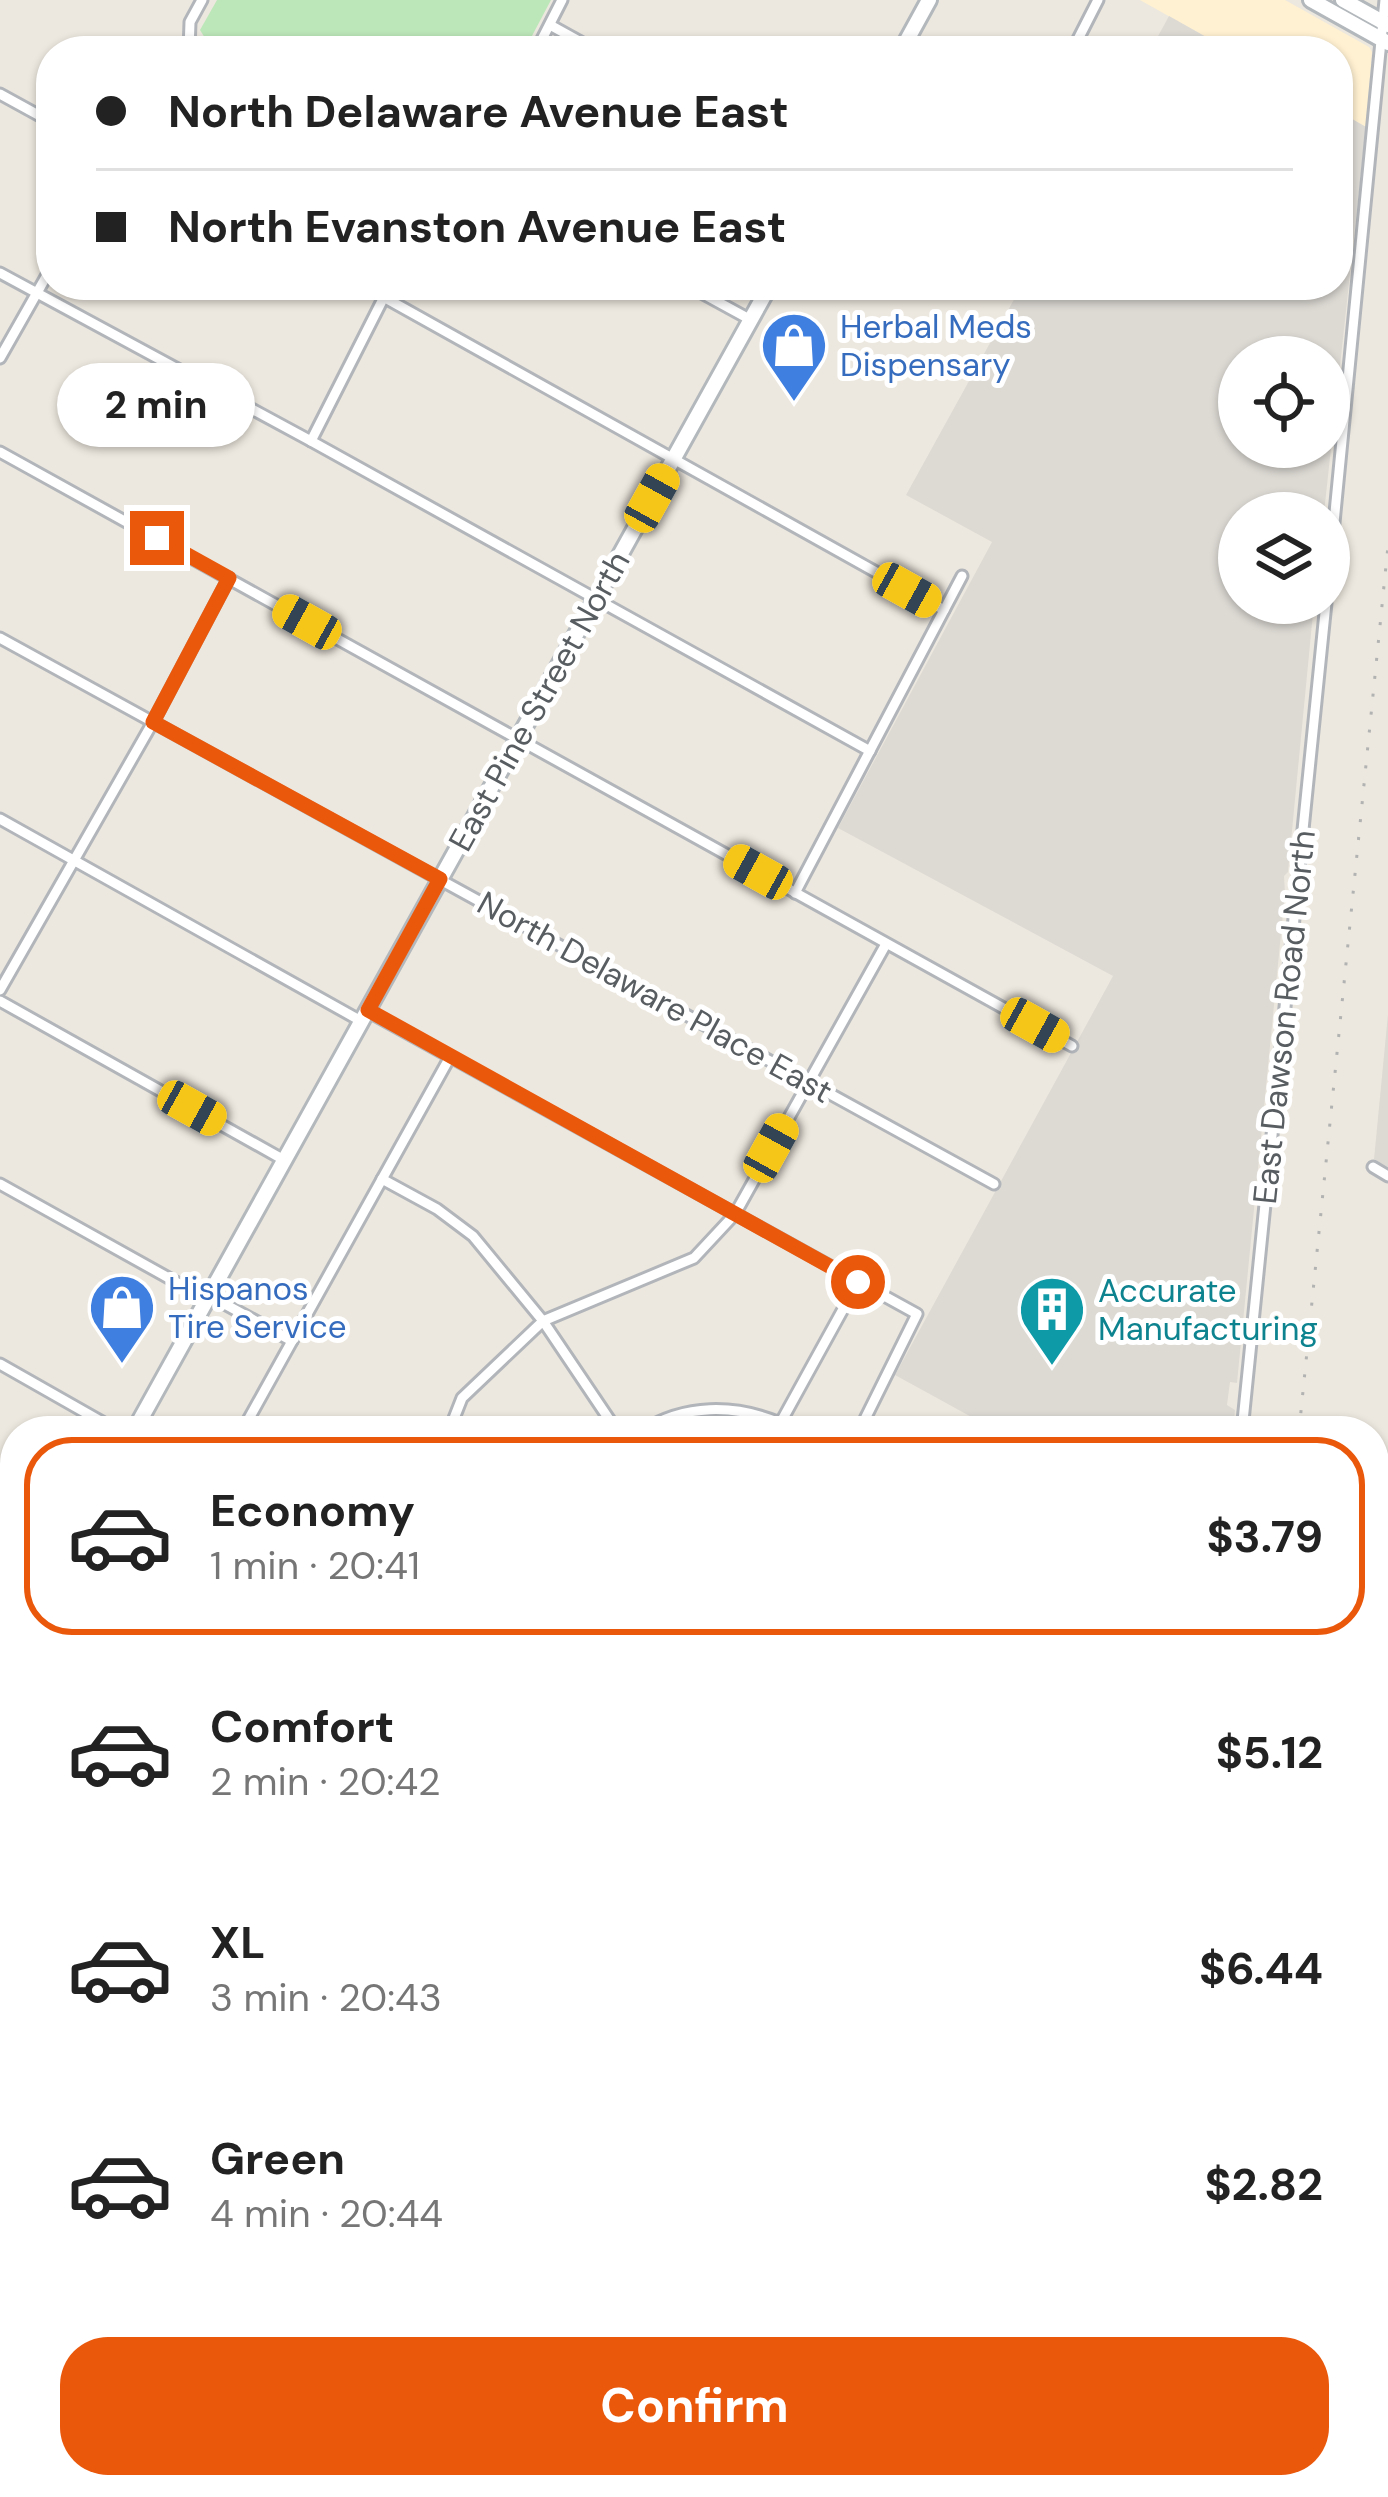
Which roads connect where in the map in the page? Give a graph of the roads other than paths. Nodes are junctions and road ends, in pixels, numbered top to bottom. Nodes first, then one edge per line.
1 (202, 0) edge
2 (562, 0) edge
3 (929, 0) edge
4 (1098, 0) edge
5 (1310, 0) edge
6 (1343, 0) edge
7 (1385, 0) edge
8 (550, 25) junction
9 (1385, 32) edge
10 (190, 36) edge
11 (544, 36) edge
12 (570, 36) edge
13 (911, 36) edge
14 (1080, 36) edge
15 (0, 94) edge
16 (36, 114) edge
17 (0, 273) edge
18 (36, 292) edge
19 (36, 295) edge
20 (50, 300) edge
21 (382, 300) edge
22 (389, 300) edge
23 (714, 300) edge
24 (762, 300) edge
25 (751, 320) junction
26 (0, 358) edge
27 (311, 441) junction
28 (0, 452) edge
29 (674, 459) junction
30 (1337, 492) edge
31 (962, 576) dead end
32 (229, 578) junction
33 (596, 598) junction
34 (944, 610) junction
35 (1324, 624) edge
36 (0, 638) edge
37 (153, 722) junction
38 (518, 739) junction
39 (870, 751) junction
40 (0, 818) edge
41 (74, 860) junction
42 (440, 879) junction
43 (795, 893) junction
44 (886, 944) junction
45 (0, 989) edge
46 (0, 1001) edge
47 (364, 1016) junction
48 (1072, 1046) dead end
49 (450, 1057) junction
50 (808, 1082) junction
51 (284, 1160) junction
52 (1373, 1167) dead end
53 (1388, 1176) edge
54 (382, 1179) junction
55 (0, 1184) edge
56 (994, 1184) dead end
57 (734, 1214) junction
58 (858, 1282) junction
59 (208, 1297) junction
60 (543, 1321) junction
61 (292, 1341) junction
62 (0, 1364) edge
63 (92, 1416) edge
64 (142, 1416) edge
65 (250, 1416) edge
66 (455, 1416) edge
67 (607, 1416) edge
68 (674, 1416) edge
69 (761, 1416) edge
70 (784, 1416) edge
71 (866, 1416) edge
72 (1244, 1416) edge

1 - 10 street
2 - 8 street
3 - 13 main road
4 - 14 street
5 - 9 main road
6 - 9 main road
7 - 9 street
8 - 11 street
8 - 12 street
9 - 30 street
15 - 16 street
17 - 18 street
19 - 26 street
20 - 27 street
21 - 27 street
22 - 29 street
23 - 25 street
24 - 25 main road, East Pine Street North
25 - 29 main road, East Pine Street North
27 - 33 street
28 - 32 street
29 - 33 main road, East Pine Street North
29 - 34 street
31 - 34 street
32 - 37 street
32 - 38 street
33 - 38 main road, East Pine Street North
33 - 39 street
34 - 39 street
35 - 72 street, East Dawson Road North
36 - 37 street, North Delaware Place East
37 - 41 street
37 - 42 street, North Delaware Place East
38 - 42 main road, East Pine Street North
38 - 43 street
39 - 43 street
40 - 41 street
41 - 45 street
41 - 47 street
42 - 47 main road, East Pine Street North
42 - 50 street, North Delaware Place East
43 - 44 street
44 - 48 street
44 - 50 street
46 - 51 street
47 - 49 street
47 - 51 main road, East Pine Street North
49 - 54 street
49 - 57 street
50 - 56 street, North Delaware Place East
50 - 57 street
51 - 59 main road, East Pine Street North
52 - 53 street
54 - 60 street
54 - 61 street
55 - 59 street
57 - 58 street
57 - 60 street
58 - 70 street
58 - 71 street
59 - 61 street
59 - 64 main road, East Pine Street North
60 - 66 street
60 - 67 street
61 - 65 street
62 - 63 street
68 - 69 street

